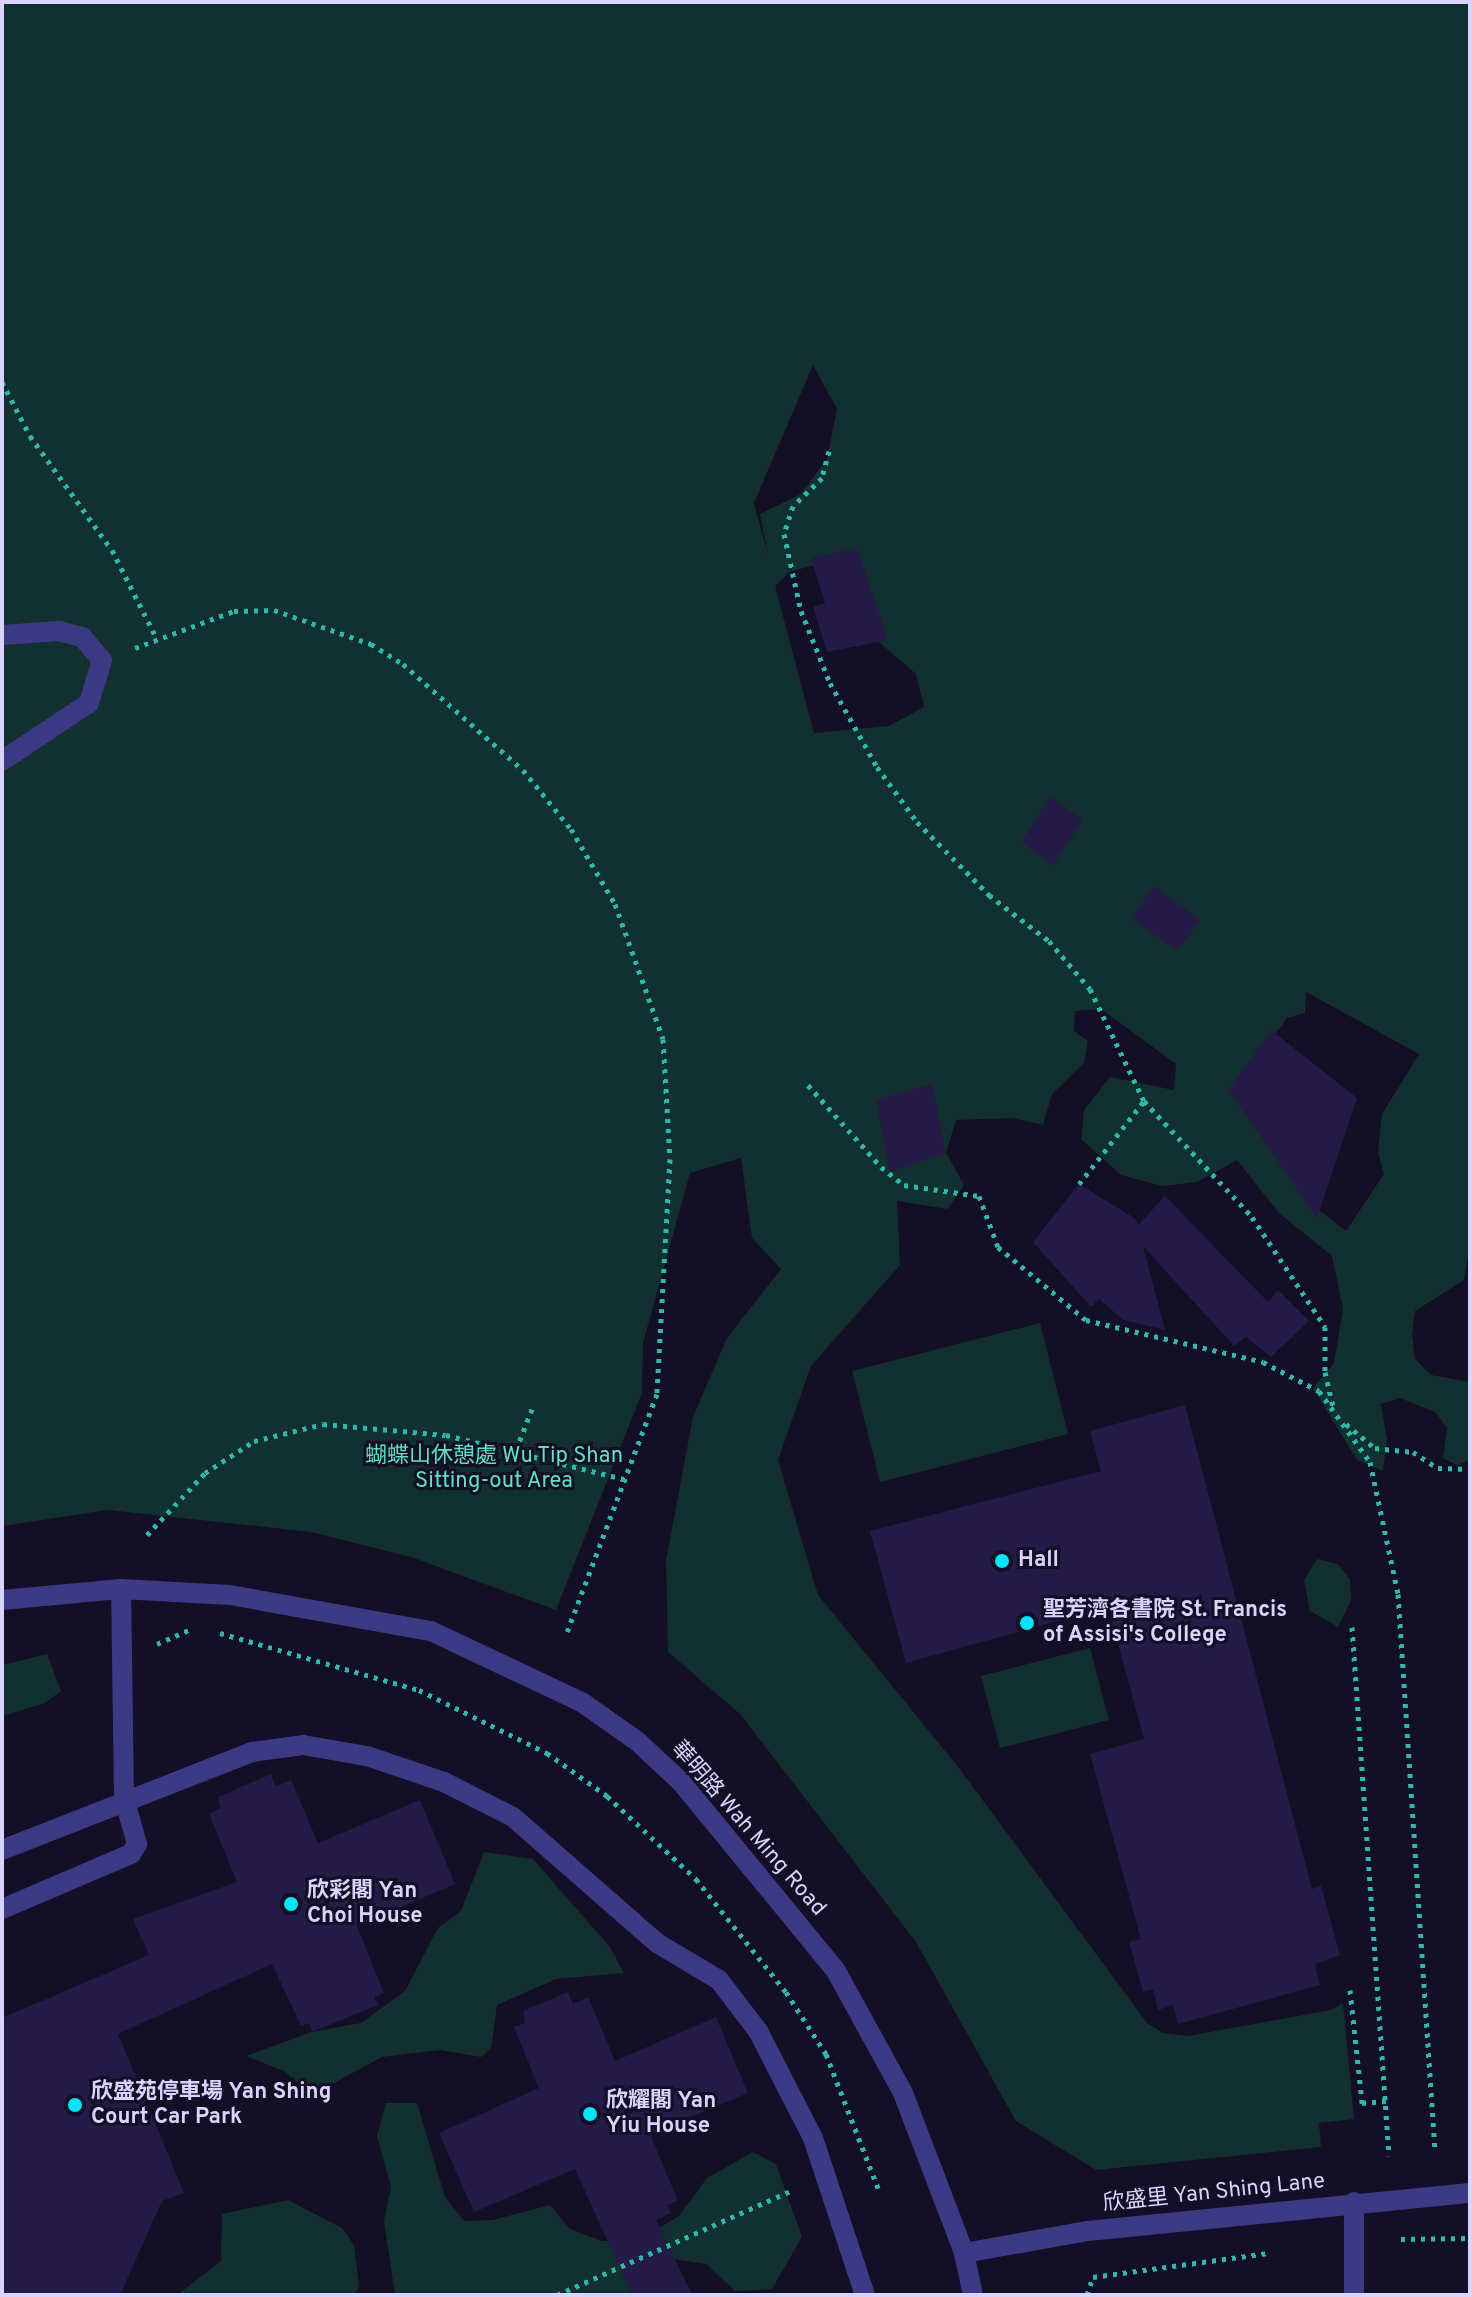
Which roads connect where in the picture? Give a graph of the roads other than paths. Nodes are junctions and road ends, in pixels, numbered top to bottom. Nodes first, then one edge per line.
1 (2, 635) edge
2 (2, 761) edge
3 (121, 1589) junction
4 (2, 1600) edge
5 (124, 1798) junction
6 (2, 1850) edge
7 (2, 1909) edge
8 (1470, 2193) edge
9 (1354, 2202) junction
10 (964, 2253) junction
11 (865, 2295) edge
12 (973, 2295) edge
13 (1354, 2295) edge

1 - 2 street
3 - 4 street, 華明路 Wah Ming Road
3 - 5 street
3 - 10 street, 華明路 Wah Ming Road
5 - 6 street
5 - 7 street
5 - 11 street
8 - 9 street, 欣盛里 Yan Shing Lane
9 - 10 street, 欣盛里 Yan Shing Lane
9 - 13 street
10 - 12 street, 華明路 Wah Ming Road

